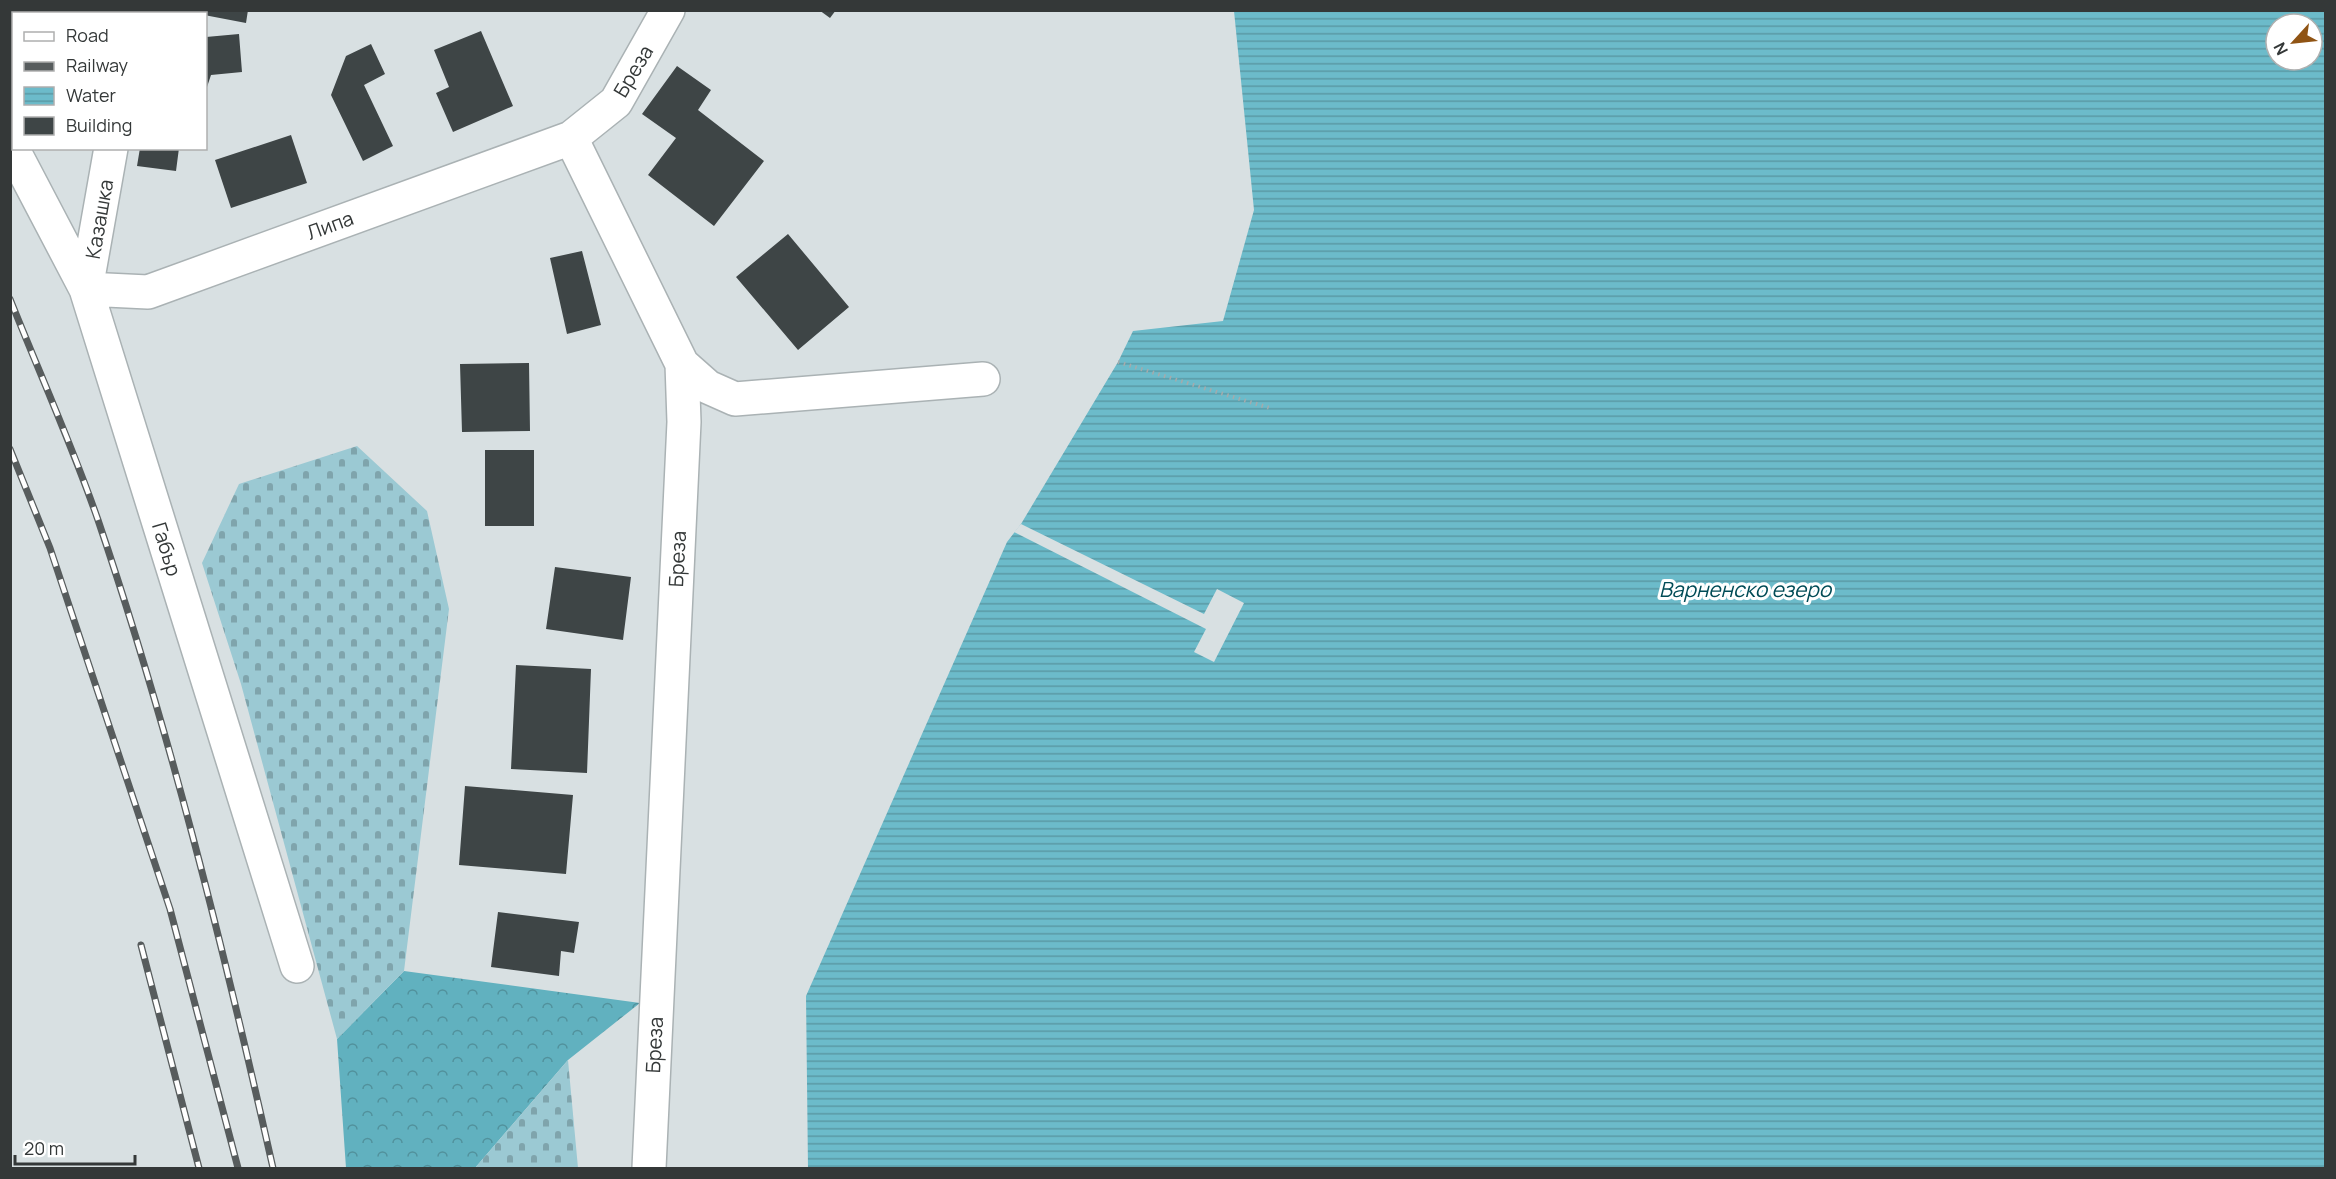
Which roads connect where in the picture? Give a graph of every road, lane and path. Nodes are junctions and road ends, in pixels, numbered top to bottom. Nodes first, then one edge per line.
1 (668, 10) edge
2 (571, 138) junction
3 (13, 150) edge
4 (111, 150) edge
5 (86, 290) junction
6 (1118, 362) dead end
7 (682, 364) junction
8 (984, 379) dead end
9 (1273, 409) dead end
10 (297, 966) dead end
11 (648, 1168) edge

1 - 2 street, Бреза
2 - 5 street, Липа
2 - 7 street, Бреза
3 - 5 street, Габър
4 - 5 street, Казашка
5 - 10 street, Габър
6 - 9 path
7 - 8 street
7 - 11 street, Бреза

